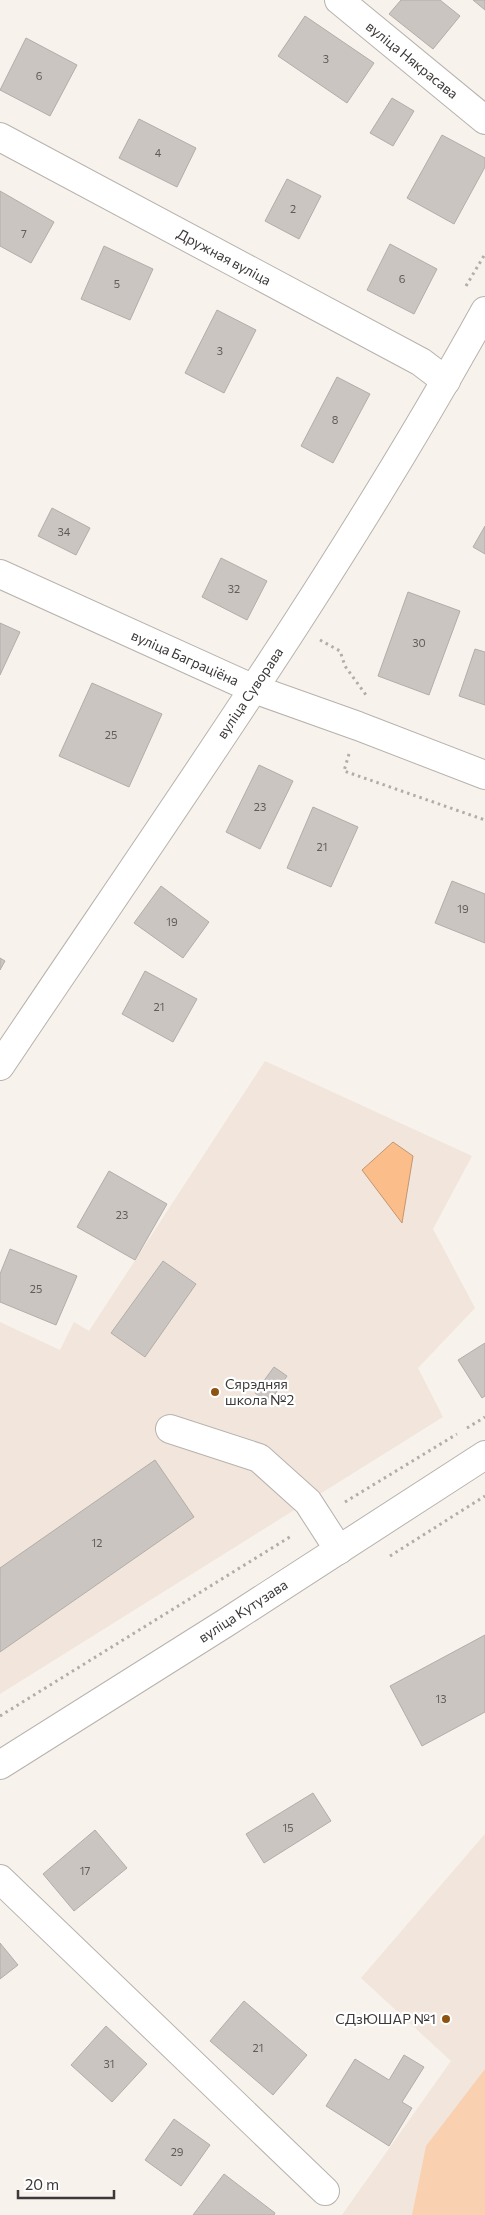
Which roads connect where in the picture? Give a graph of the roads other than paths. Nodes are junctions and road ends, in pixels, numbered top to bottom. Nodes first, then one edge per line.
1 (339, 0) edge
2 (485, 120) edge
3 (0, 137) edge
4 (485, 310) edge
5 (446, 380) junction
6 (0, 574) edge
7 (254, 689) junction
8 (485, 775) edge
9 (0, 1066) edge
10 (170, 1429) dead end
11 (485, 1455) edge
12 (339, 1550) junction
13 (0, 1765) edge
14 (0, 1879) edge
15 (325, 2191) dead end

1 - 2 street, вуліца Някрасава
3 - 5 street, Дружная вуліца
4 - 5 street, вуліца Суворава
5 - 7 street, вуліца Суворава
6 - 7 street, вуліца Баграціёна
7 - 8 street, вуліца Баграціёна
7 - 9 street, вуліца Суворава
10 - 12 street
11 - 12 street, вуліца Кутузава
12 - 13 street, вуліца Кутузава
14 - 15 street

